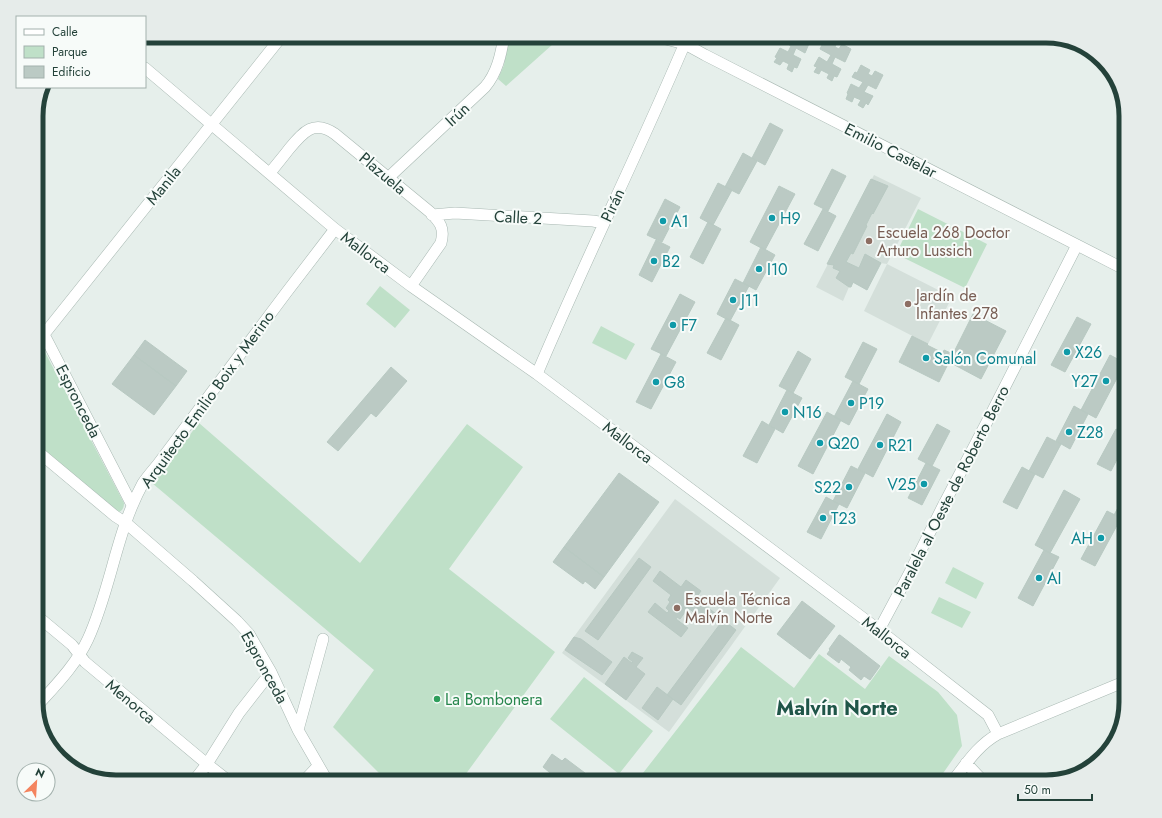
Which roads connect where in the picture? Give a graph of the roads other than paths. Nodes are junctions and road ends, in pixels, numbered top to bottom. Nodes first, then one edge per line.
1 (276, 43) edge
2 (502, 43) edge
3 (686, 43) edge
4 (693, 43) edge
5 (146, 69) edge
6 (212, 124) junction
7 (270, 173) junction
8 (388, 178) junction
9 (432, 215) junction
10 (604, 224) junction
11 (335, 229) junction
12 (1077, 245) junction
13 (1119, 266) edge
14 (412, 286) junction
15 (44, 333) joint
16 (537, 374) junction
17 (43, 456) edge
18 (132, 505) junction
19 (126, 523) junction
20 (43, 621) edge
21 (879, 630) junction
22 (323, 639) dead end
23 (80, 654) junction
24 (271, 672) junction
25 (1119, 684) edge
26 (43, 699) edge
27 (298, 730) junction
28 (998, 734) junction
29 (966, 763) junction
30 (207, 764) junction
31 (318, 766) junction
32 (198, 775) edge
33 (221, 775) edge
34 (310, 775) edge
35 (324, 775) edge
36 (957, 775) edge
37 (977, 775) edge

1 - 6 street, Manila
2 - 8 street, Irún
3 - 10 street, Pirán
4 - 12 street, Emilio Castelar
5 - 6 street, Mallorca
6 - 7 street, Mallorca
6 - 15 street, Manila
7 - 8 street, Plazuela
7 - 11 street, Mallorca
8 - 9 street, Plazuela
9 - 10 street, Calle 2
9 - 14 street, Plazuela
10 - 16 street, Pirán
11 - 14 street, Mallorca
11 - 18 street, Arquitecto Emilio Boix y Merino
12 - 13 street, Emilio Castelar
12 - 21 street, Paralela al Oeste de Roberto Berro
14 - 16 street, Mallorca
15 - 18 street, Espronceda
16 - 21 street, Mallorca
17 - 19 street, Espronceda
18 - 19 street, Arquitecto Emilio Boix y Merino
19 - 23 street, Arquitecto Emilio Boix y Merino
19 - 24 street, Espronceda
20 - 23 street, Menorca
21 - 28 street, Mallorca
22 - 27 street
23 - 26 street, Arquitecto Emilio Boix y Merino
23 - 30 street, Menorca
24 - 27 street, Espronceda
24 - 30 street
25 - 28 street
27 - 31 street, Espronceda
28 - 29 street
29 - 36 street
29 - 37 street
30 - 32 street
30 - 33 street, Menorca
31 - 34 street
31 - 35 street, Espronceda

